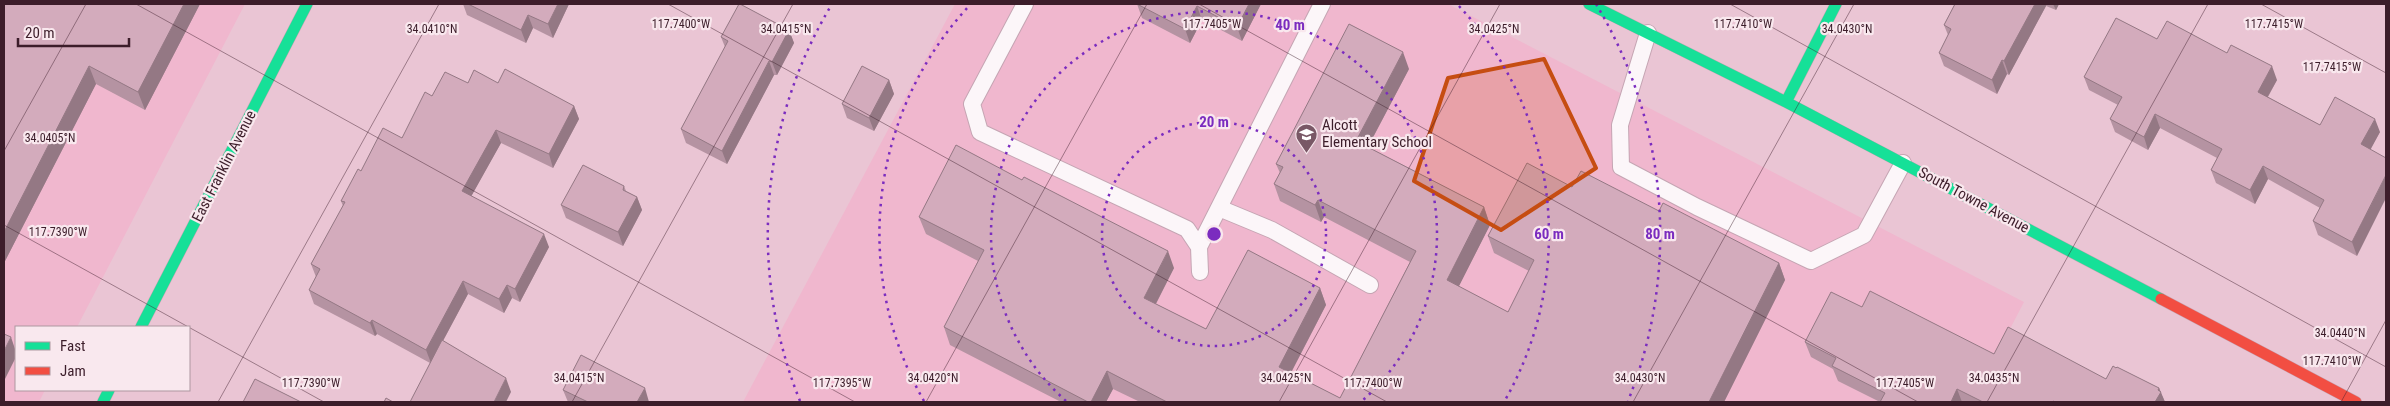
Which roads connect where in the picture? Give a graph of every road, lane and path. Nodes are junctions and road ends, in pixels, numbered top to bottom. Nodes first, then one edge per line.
1 (307, 4) edge
2 (1026, 4) edge
3 (1322, 4) edge
4 (1589, 4) edge
5 (1836, 4) edge
6 (1648, 33) junction
7 (1786, 102) junction
8 (1903, 163) junction
9 (1219, 208) junction
10 (1200, 247) junction
11 (1200, 272) dead end
12 (1370, 285) dead end
13 (142, 326) edge
14 (108, 391) edge
15 (102, 402) edge
16 (2356, 402) edge

1 - 13 street, East Franklin Avenue
2 - 10 lane
3 - 9 lane
4 - 6 street, South Towne Avenue
5 - 7 street
6 - 7 street, South Towne Avenue
6 - 8 lane
7 - 8 street, South Towne Avenue
8 - 16 street, South Towne Avenue
9 - 10 lane
9 - 12 lane
10 - 11 lane
14 - 15 street

